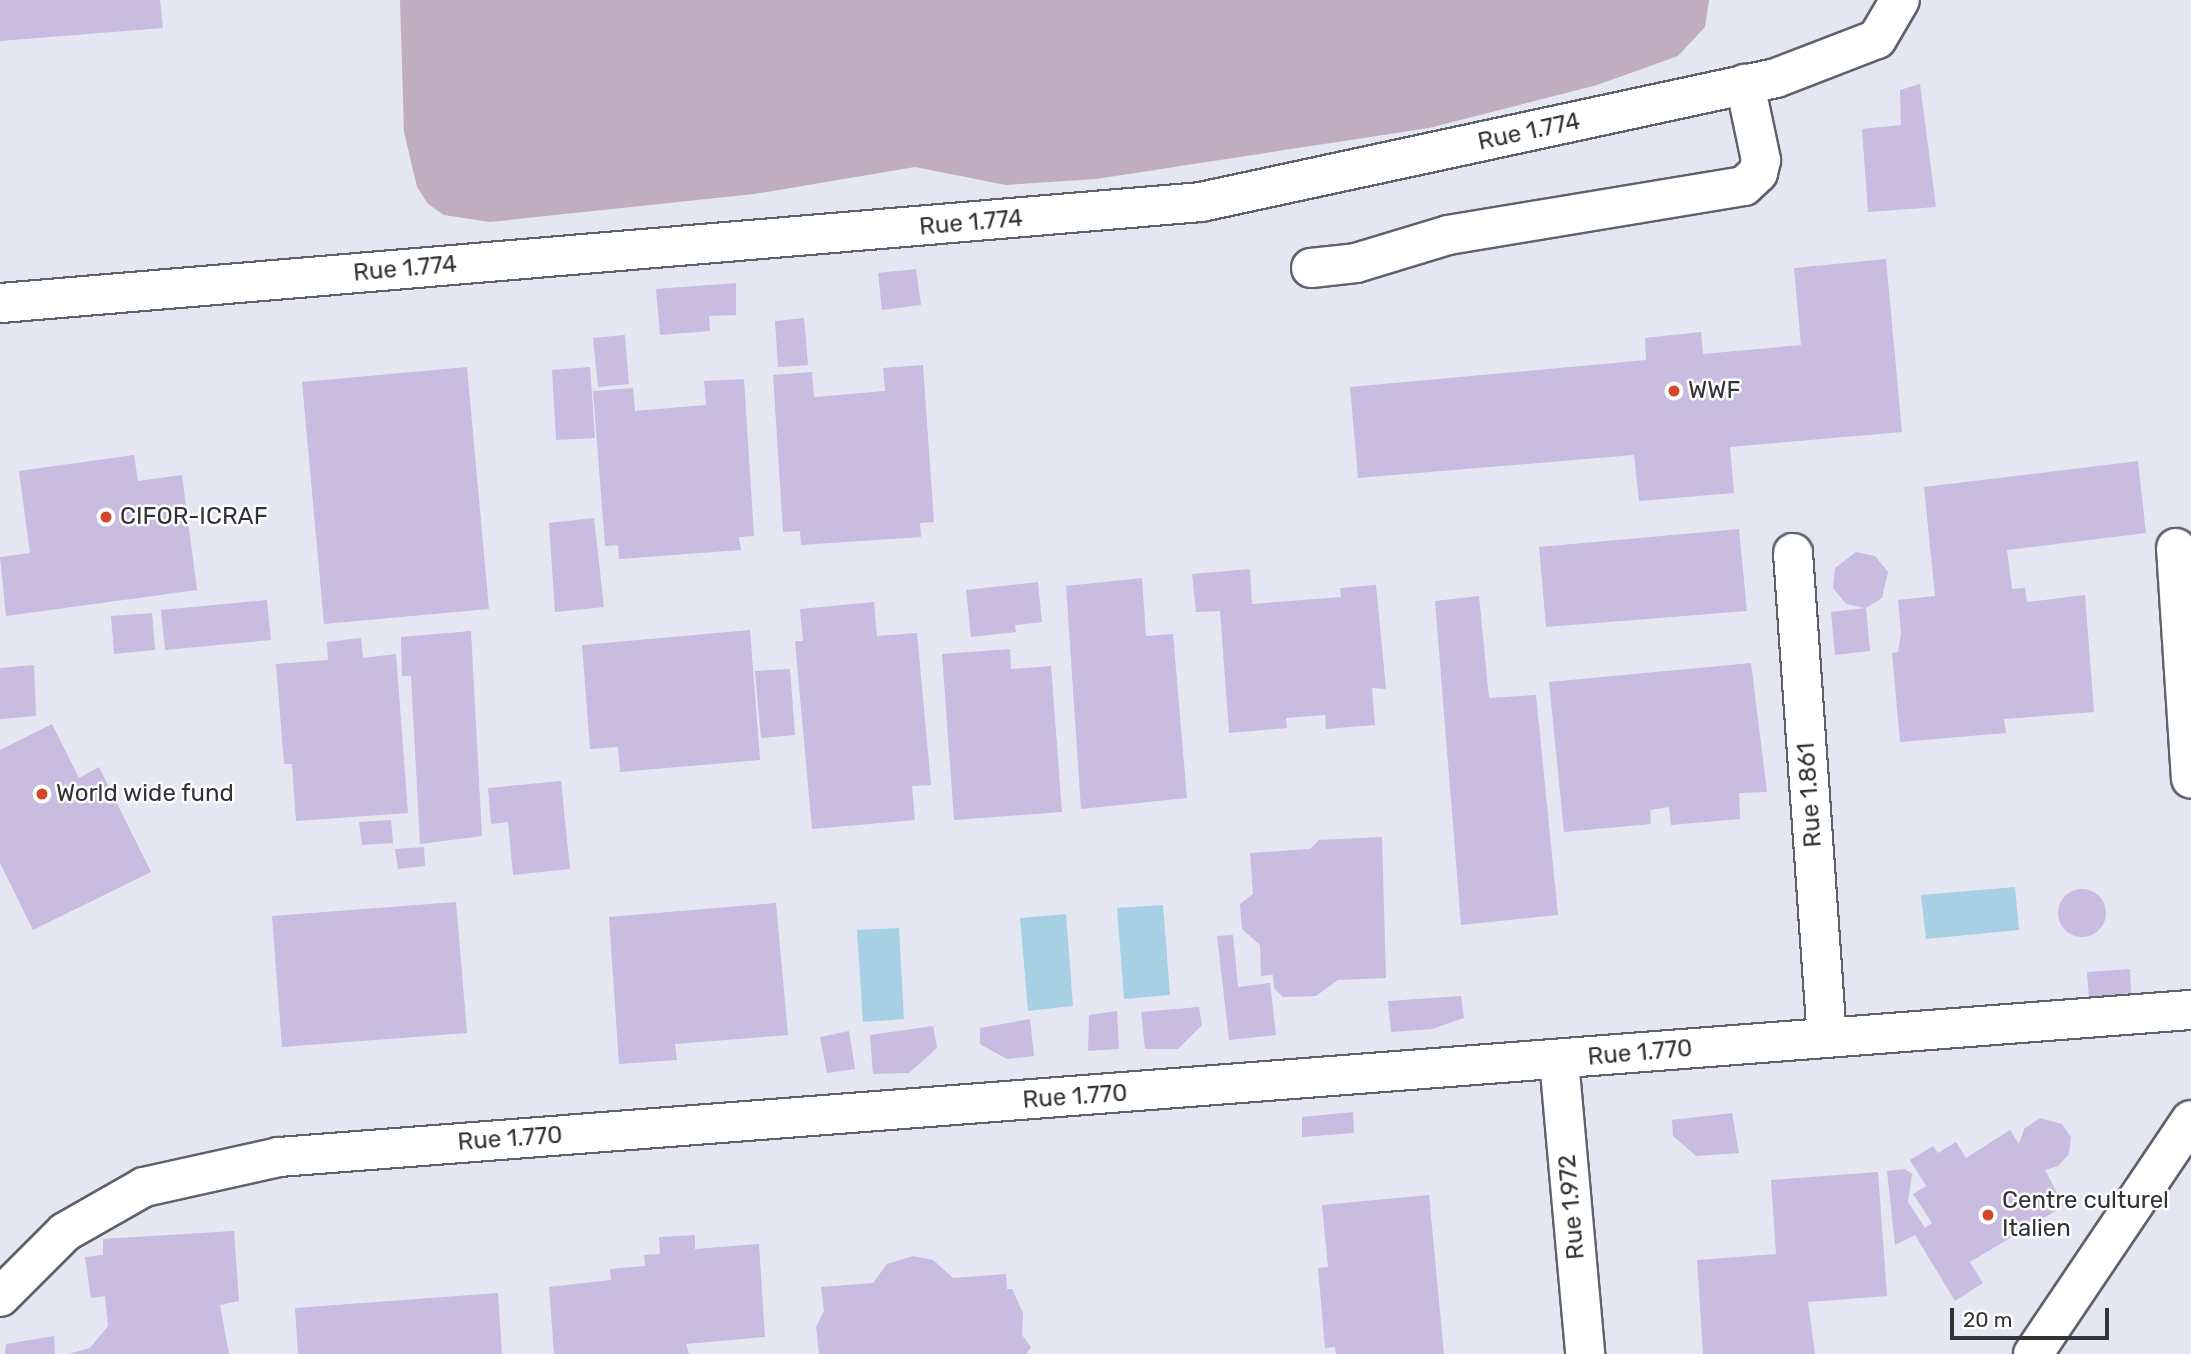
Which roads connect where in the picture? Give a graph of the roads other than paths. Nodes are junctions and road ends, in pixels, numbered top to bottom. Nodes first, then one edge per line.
1 (1900, 0) edge
2 (1745, 84) junction
3 (1311, 268) dead end
4 (1, 303) edge
5 (2176, 548) dead end
6 (1793, 553) dead end
7 (2191, 779) edge
8 (2191, 1010) edge
9 (1828, 1038) junction
10 (1559, 1060) junction
11 (2191, 1120) edge
12 (0, 1297) edge
13 (1585, 1354) edge
14 (2033, 1354) edge

1 - 2 street, Rue 1.774
2 - 3 street
2 - 4 street, Rue 1.774
5 - 7 street
6 - 9 street, Rue 1.861
8 - 9 street, Rue 1.770
9 - 10 street, Rue 1.770
10 - 12 street, Rue 1.770
10 - 13 street, Rue 1.972
11 - 14 street

